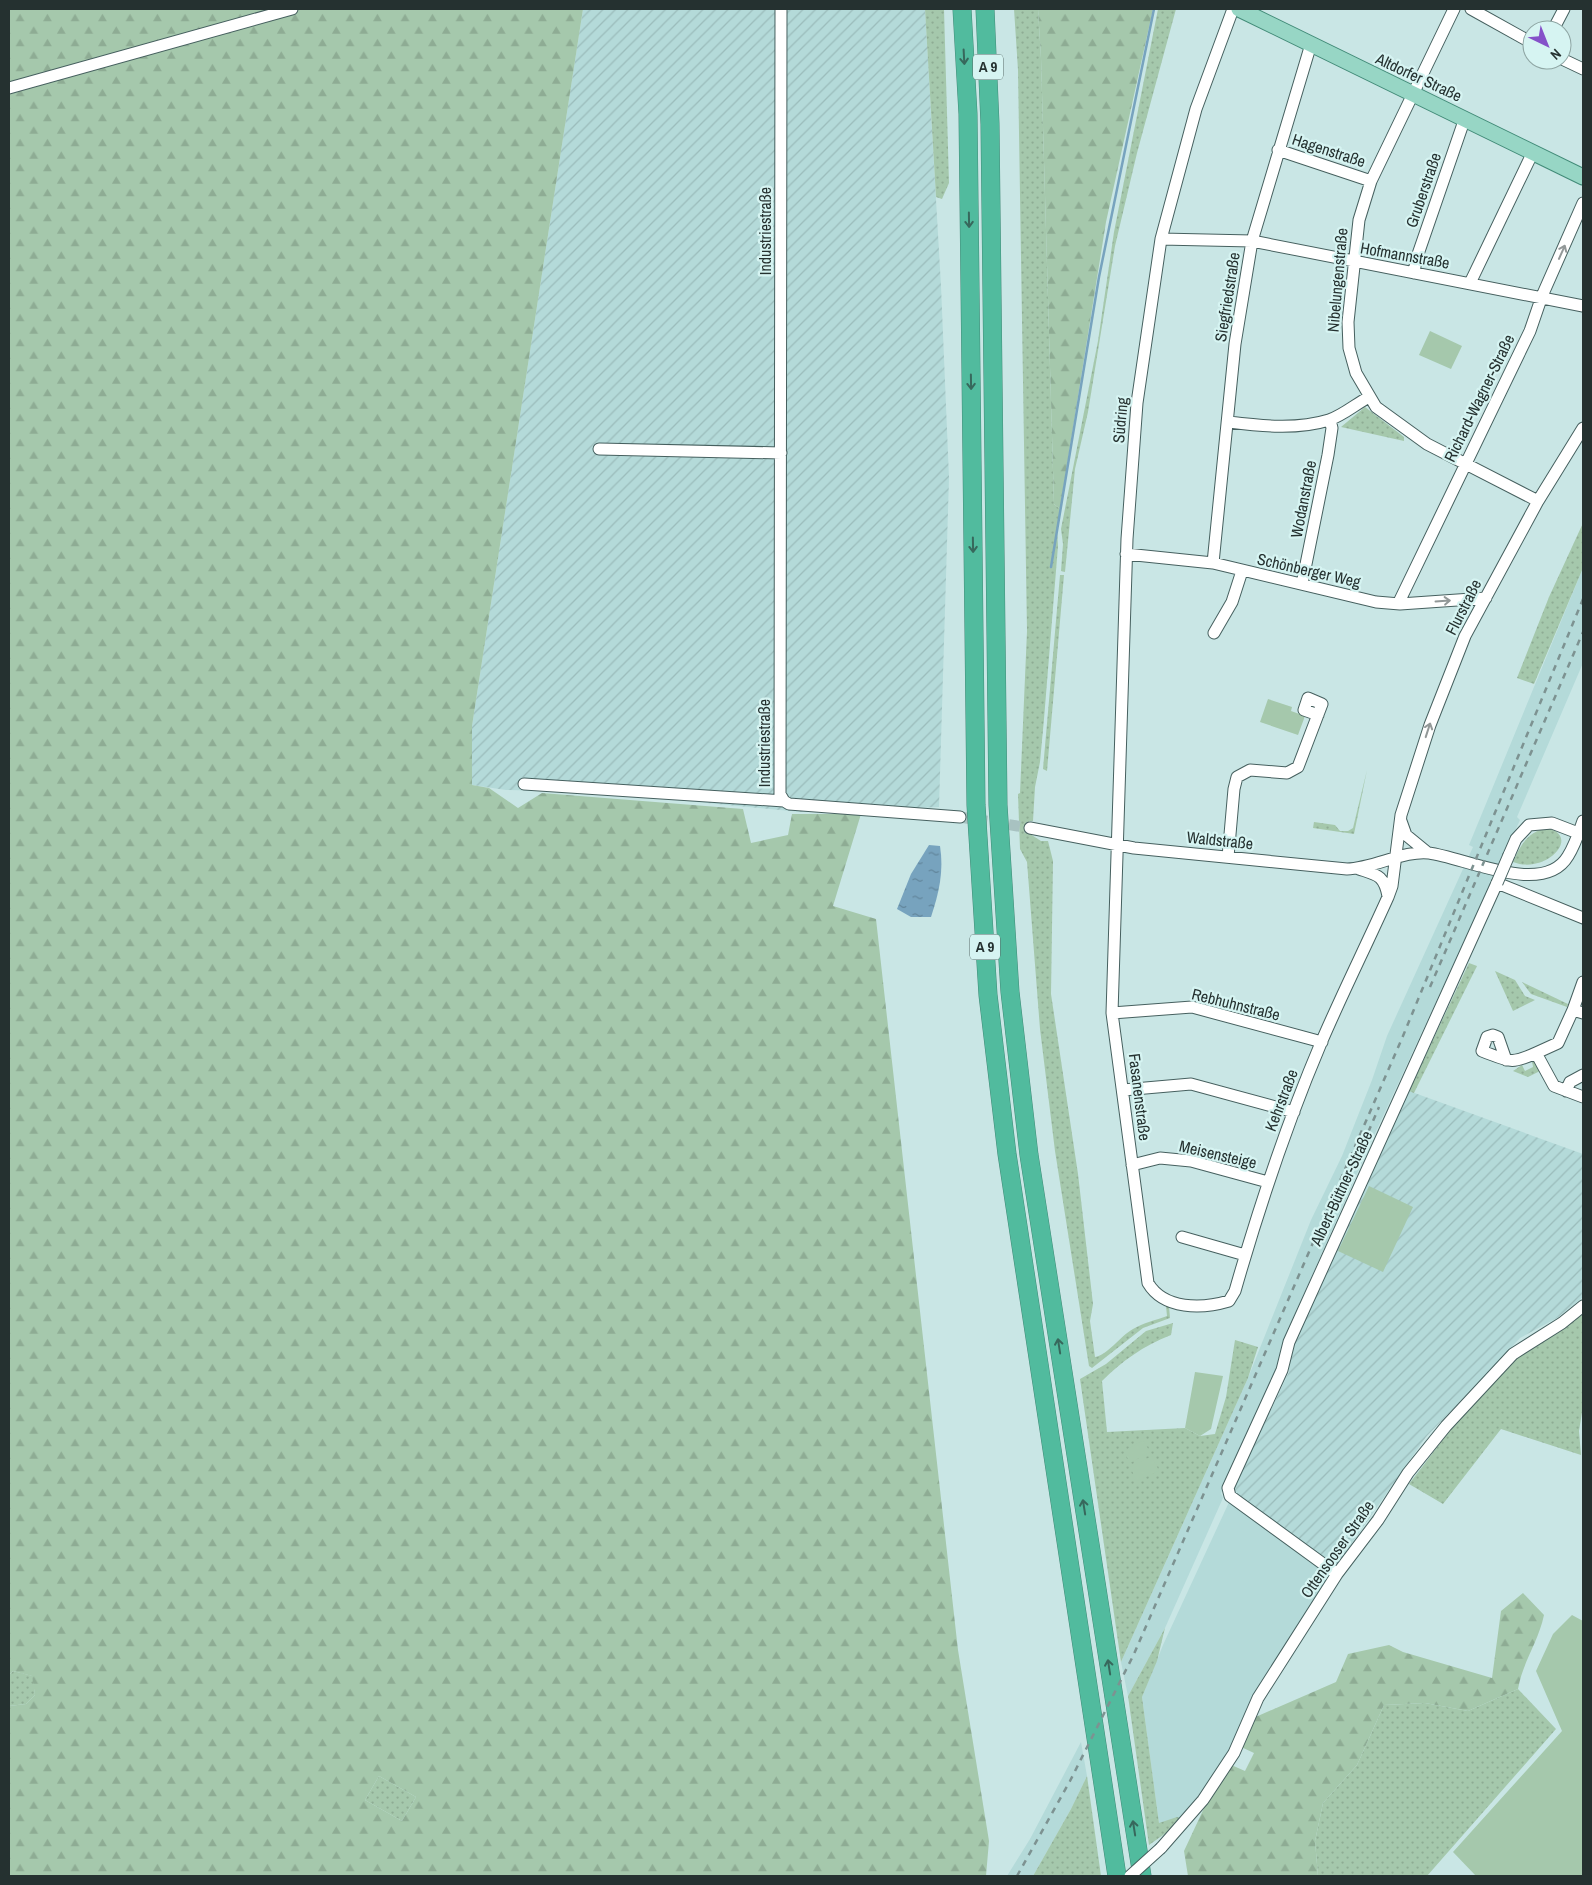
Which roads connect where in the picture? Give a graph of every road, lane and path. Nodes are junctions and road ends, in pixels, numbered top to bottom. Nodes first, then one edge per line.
1 (292, 9) edge
2 (781, 9) edge
3 (962, 9) edge
4 (985, 9) edge
5 (1233, 9) edge
6 (1239, 9) edge
7 (1454, 9) edge
8 (1471, 9) edge
9 (1522, 37) edge
10 (1311, 44) junction
11 (9, 88) edge
12 (1412, 93) junction
13 (1465, 118) junction
14 (1278, 150) junction
15 (1532, 152) junction
16 (1583, 177) edge
17 (1371, 181) junction
18 (1583, 203) edge
19 (1161, 239) junction
20 (1252, 241) junction
21 (1353, 262) junction
22 (1414, 273) junction
23 (1470, 284) junction
24 (1542, 296) junction
25 (1583, 306) edge
26 (1369, 397) junction
27 (1330, 420) junction
28 (1229, 422) junction
29 (1583, 428) edge
30 (599, 449) dead end
31 (781, 453) junction
32 (1465, 463) junction
33 (1538, 501) junction
34 (1126, 554) junction
35 (1213, 563) junction
36 (1242, 571) junction
37 (1302, 584) junction
38 (1486, 598) junction
39 (1400, 604) junction
40 (1214, 633) dead end
41 (1318, 715) dead end
42 (524, 784) dead end
43 (784, 801) junction
44 (1401, 815) junction
45 (960, 817) tunnel mouth
46 (1583, 821) edge
47 (1030, 828) tunnel mouth
48 (1578, 833) junction
49 (1118, 846) junction
50 (1428, 853) junction
51 (1228, 857) junction
52 (1394, 860) junction
53 (1357, 869) junction
54 (1497, 883) junction
55 (1388, 897) junction
56 (1583, 918) edge
57 (1583, 982) edge
58 (1578, 1012) edge
59 (1112, 1013) junction
60 (1322, 1042) junction
61 (1536, 1053) junction
62 (1506, 1060) dead end
63 (1583, 1075) edge
64 (1124, 1090) junction
65 (1566, 1091) junction
66 (1583, 1097) edge
67 (1294, 1112) junction
68 (1132, 1165) junction
69 (1268, 1182) junction
70 (1182, 1237) dead end
71 (1245, 1254) junction
72 (1583, 1306) edge
73 (1208, 1307) joint
74 (1338, 1574) junction
75 (1117, 1876) edge
76 (1130, 1876) edge
77 (1142, 1876) edge

1 - 11 street
2 - 31 street, Industriestraße
3 -> 75 highway, A 9
77 -> 4 highway, A 9
5 - 19 street, Südring
6 - 10 main road, Altdorfer Straße
7 - 12 street, Nibelungenstraße
8 - 9 street
10 - 12 main road, Altdorfer Straße
10 - 14 street, Siegfriedstraße
12 - 13 main road, Altdorfer Straße
12 - 17 street, Nibelungenstraße
13 - 15 main road, Altdorfer Straße
13 - 22 street, Gruberstraße
14 - 17 street, Hagenstraße
14 - 20 street, Siegfriedstraße
15 - 16 main road, Altdorfer Straße
15 - 23 street
17 - 21 street, Nibelungenstraße
24 -> 18 street, Richard-Wagner-Straße
19 - 20 street, Hofmannstraße
19 - 34 street, Südring
20 - 21 street, Hofmannstraße
20 - 28 street, Siegfriedstraße
21 - 22 street, Hofmannstraße
21 - 26 street, Nibelungenstraße
22 - 23 street, Hofmannstraße
23 - 24 street, Hofmannstraße
24 - 25 street, Hofmannstraße
24 - 32 street, Richard-Wagner-Straße
26 - 27 street
26 - 32 street, Nibelungenstraße
27 - 28 street
27 - 37 street, Wodanstraße
28 - 35 street, Siegfriedstraße
29 - 33 street, Flurstraße
30 - 31 street
31 - 43 street, Industriestraße
32 - 33 street, Nibelungenstraße
32 - 39 street, Richard-Wagner-Straße
33 - 38 street, Flurstraße
34 - 35 street, Schönberger Weg
34 - 49 street, Südring
35 - 36 street, Schönberger Weg
36 - 37 street, Schönberger Weg
36 - 40 street
37 - 39 street, Schönberger Weg
39 -> 38 street, Schönberger Weg
44 -> 38 street, Flurstraße
41 - 51 street
42 - 43 street, Industriestraße
43 - 45 street
44 - 50 street
44 - 52 street, Flurstraße
46 - 48 street
47 - 49 street, Waldstraße
48 - 50 street
48 - 54 street, Albert-Büttner-Straße, bridge
49 - 51 street, Waldstraße
49 - 59 street, Fasanenstraße
50 - 52 street, Waldstraße
51 - 53 street, Waldstraße
52 - 53 street, Waldstraße
52 - 55 street, Kehrstraße
53 - 55 street
54 - 56 street
54 - 74 street, Albert-Büttner-Straße
55 - 60 street, Kehrstraße
57 - 58 street
58 - 61 street
59 - 60 street, Rebhuhnstraße
59 - 64 street, Fasanenstraße
60 - 67 street, Kehrstraße
61 - 62 street
61 - 65 street
63 - 65 street
64 - 67 street
64 - 68 street, Fasanenstraße
65 - 66 street
67 - 69 street, Kehrstraße
68 - 69 street, Meisensteige
68 - 73 street, Fasanenstraße
69 - 71 street, Kehrstraße
70 - 71 street
71 - 73 street, Kehrstraße
72 - 74 street, Ottensooser Straße
74 - 76 street, Ottensooser Straße, bridge

